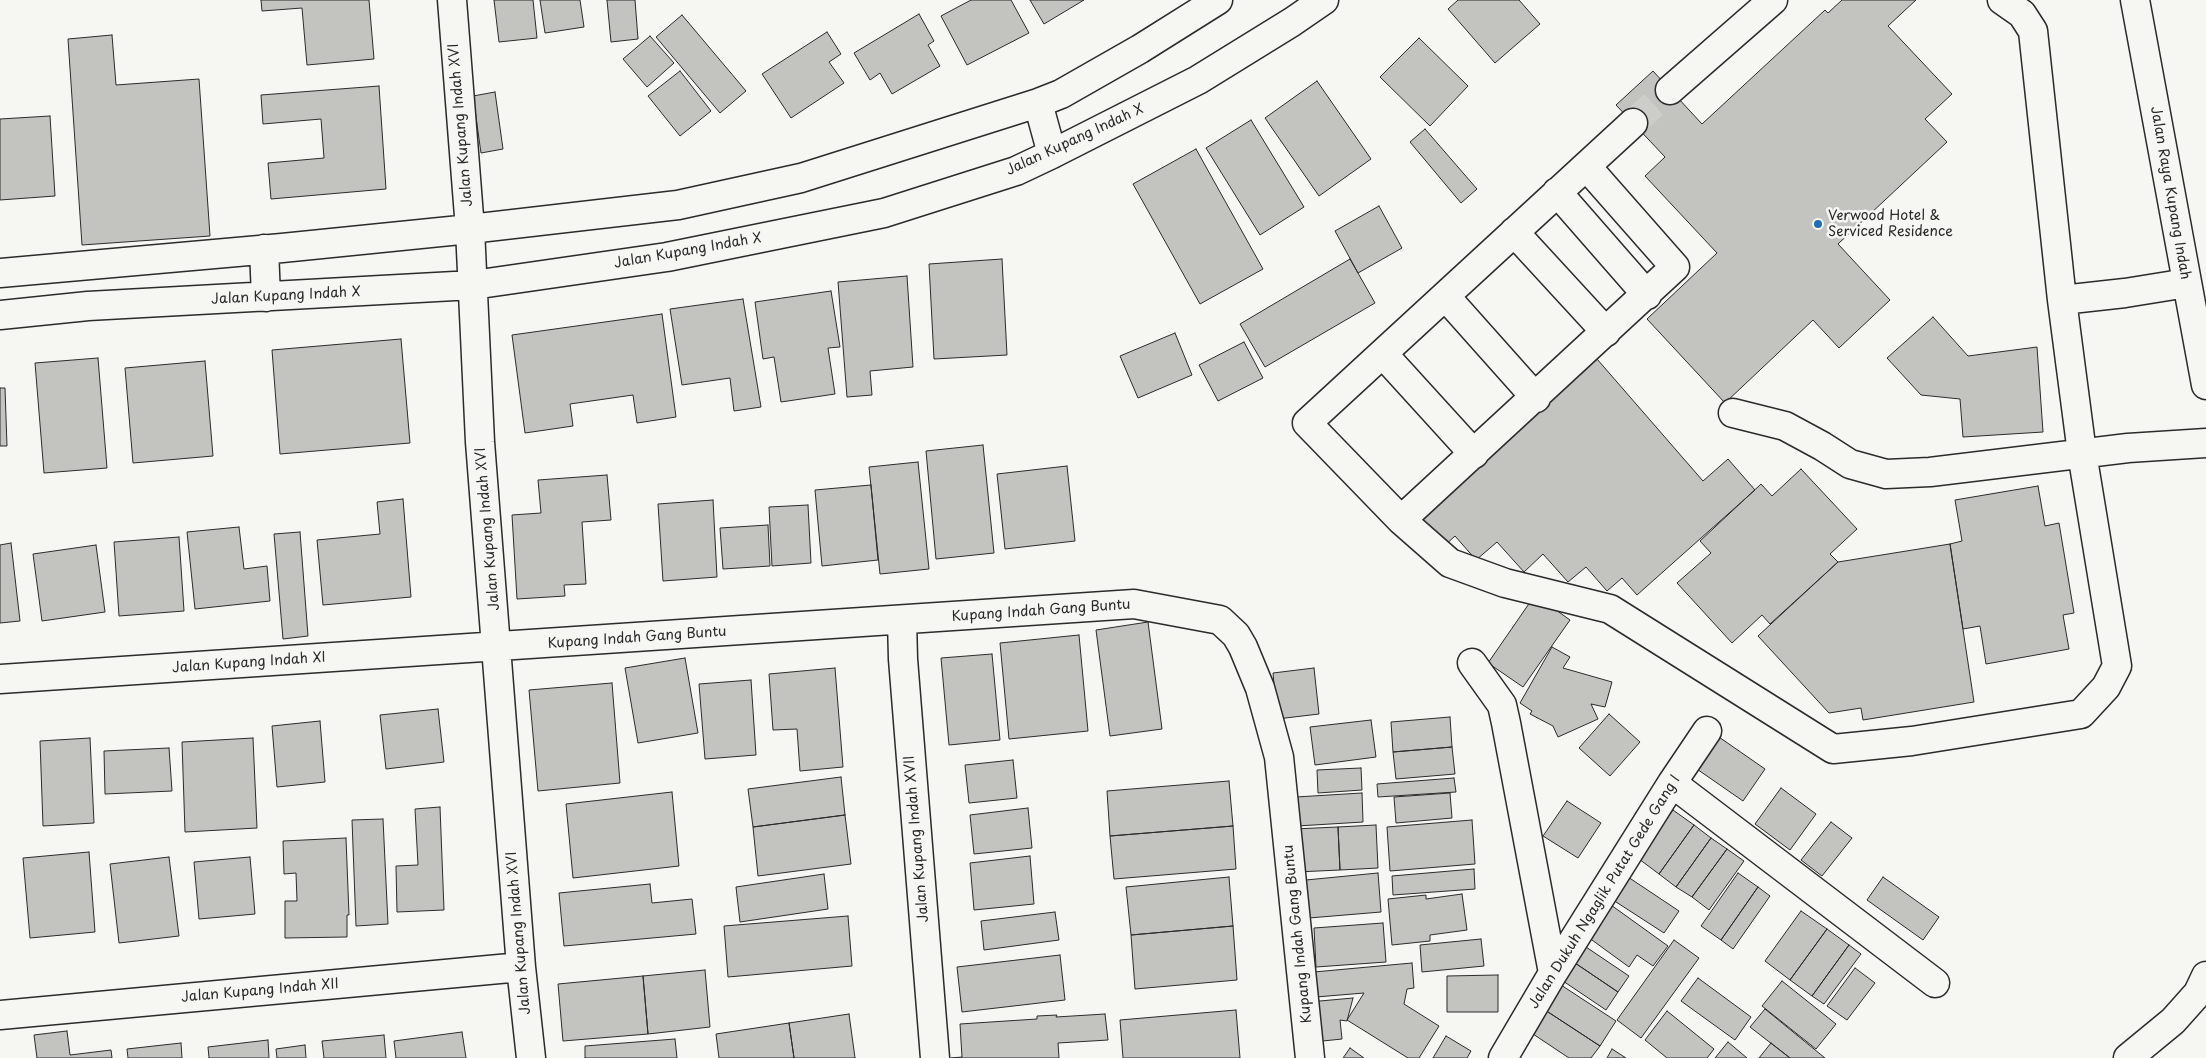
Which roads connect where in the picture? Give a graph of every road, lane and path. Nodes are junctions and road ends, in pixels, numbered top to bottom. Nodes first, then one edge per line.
1 (452, 0) edge
2 (1218, 0) edge
3 (1324, 0) edge
4 (1773, 0) edge
5 (2002, 0) edge
6 (2135, 0) edge
7 (1670, 90) tunnel mouth
8 (1038, 103) junction
9 (1633, 123) tunnel mouth
10 (1052, 154) junction
11 (1587, 167) junction
12 (1557, 192) junction
13 (470, 229) junction
14 (1514, 232) junction
15 (262, 250) junction
16 (82, 264) junction
17 (0, 273) edge
18 (2187, 283) junction
19 (473, 285) junction
20 (1647, 295) junction
21 (274, 297) junction
22 (1446, 297) junction
23 (2062, 300) junction
24 (88, 306) junction
25 (0, 314) edge
26 (1606, 332) junction
27 (1383, 354) junction
28 (2206, 385) edge
29 (1536, 398) junction
30 (1733, 413) dead end
31 (2206, 443) edge
32 (2082, 453) junction
33 (1474, 454) junction
34 (1402, 520) junction
35 (902, 620) junction
36 (498, 647) junction
37 (1472, 663) dead end
38 (0, 679) edge
39 (1708, 731) dead end
40 (1672, 783) junction
41 (521, 967) junction
42 (1553, 973) junction
43 (2206, 976) edge
44 (1935, 983) dead end
45 (0, 1015) edge
46 (1505, 1057) edge
47 (531, 1058) edge
48 (935, 1058) edge
49 (1310, 1058) edge
50 (2128, 1058) edge

1 - 13 street, Jalan Kupang Indah XVI
2 - 8 street
3 - 10 street, Jalan Kupang Indah X
4 - 7 street
5 - 23 street
6 - 18 street, Jalan Raya Kupang Indah
8 - 10 street
8 - 13 street
9 - 11 street
10 - 19 street, Jalan Kupang Indah X
11 - 12 street
11 - 20 street
12 - 14 street
12 - 20 street
13 - 15 street
13 - 19 street, Jalan Kupang Indah XVI
14 - 22 street
14 - 26 street
15 - 16 street
15 - 21 street
16 - 17 street
16 - 24 street
18 - 23 street
18 - 28 street, Jalan Raya Kupang Indah
19 - 21 street, Jalan Kupang Indah X
19 - 36 street, Jalan Kupang Indah XVI
20 - 26 street
21 - 24 street, Jalan Kupang Indah X
22 - 27 street
22 - 29 street
23 - 32 street
24 - 25 street, Jalan Kupang Indah X
26 - 29 street
27 - 33 street
27 - 34 street
29 - 33 street
30 - 32 street
31 - 32 street
32 - 34 street
33 - 34 street
35 - 36 street, Kupang Indah Gang Buntu
35 - 48 street, Jalan Kupang Indah XVII
35 - 49 street, Kupang Indah Gang Buntu
36 - 38 street, Jalan Kupang Indah XI
36 - 41 street, Jalan Kupang Indah XVI
37 - 42 street
39 - 40 street, Jalan Dukuh Ngaglik Putat Gede Gang I
40 - 42 street, Jalan Dukuh Ngaglik Putat Gede Gang I
40 - 44 street
41 - 45 street, Jalan Kupang Indah XII
41 - 47 street, Jalan Kupang Indah XVI
42 - 46 street, Jalan Dukuh Ngaglik Putat Gede Gang I
43 - 50 street

